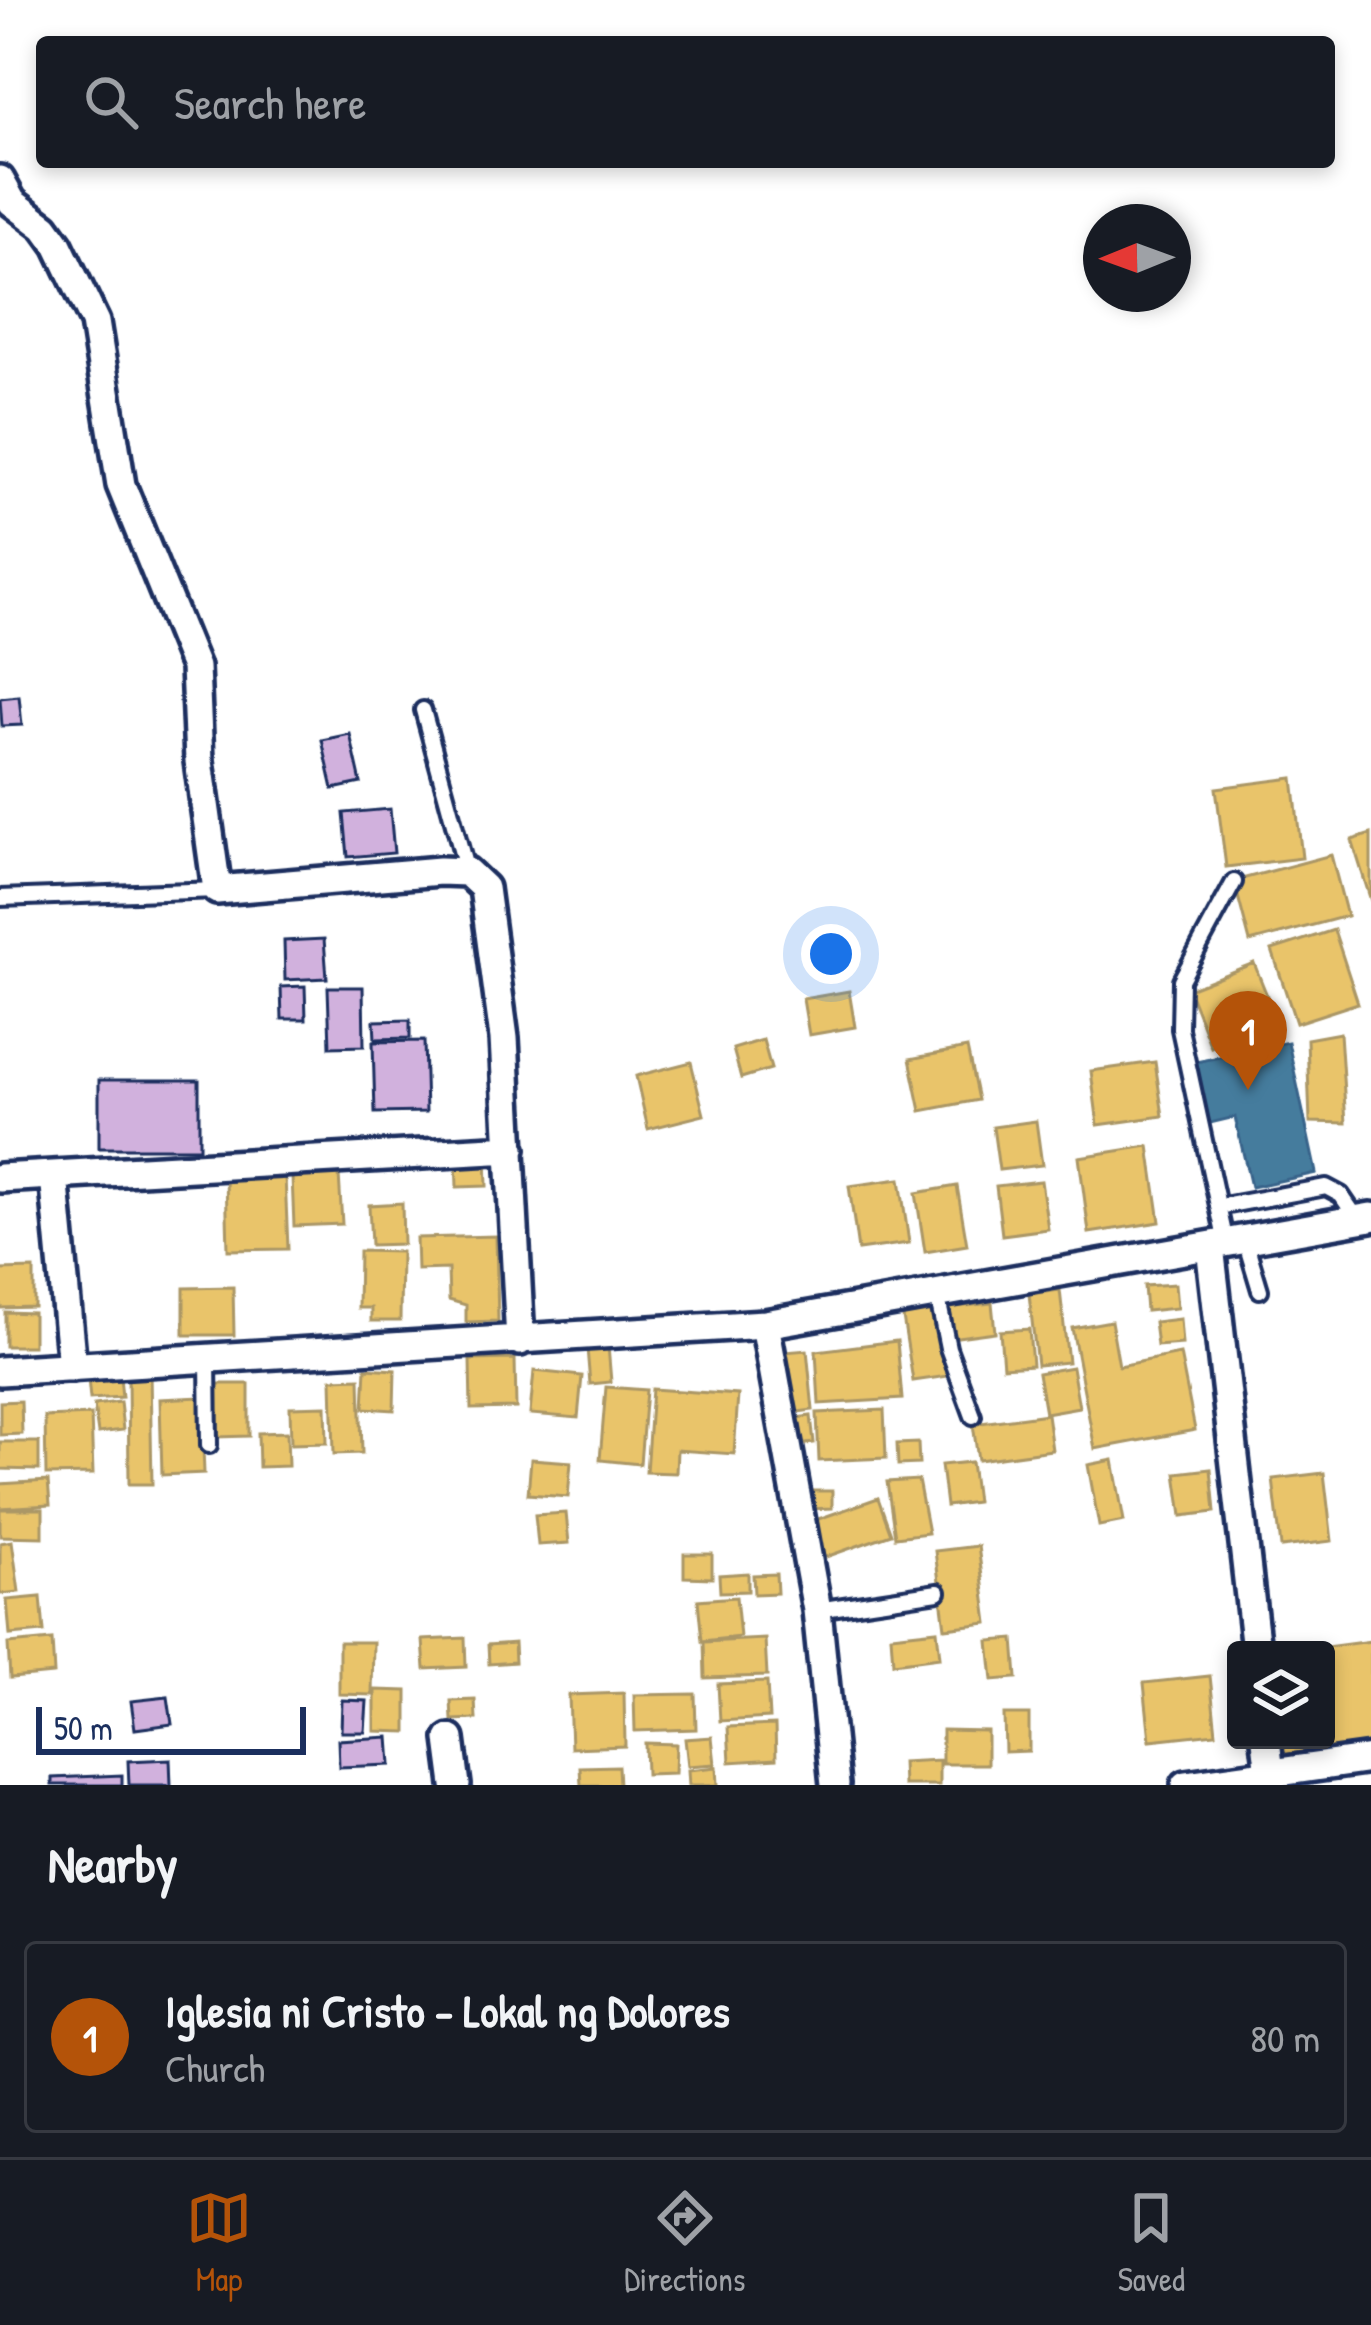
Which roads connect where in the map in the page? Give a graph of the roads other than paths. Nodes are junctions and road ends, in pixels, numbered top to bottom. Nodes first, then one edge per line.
1 (0, 180) edge
2 (423, 710) dead end
3 (467, 872) junction
4 (1234, 882) dead end
5 (217, 890) junction
6 (0, 898) edge
7 (511, 1149) junction
8 (54, 1175) junction
9 (0, 1178) edge
10 (1218, 1207) junction
11 (1364, 1219) edge
12 (1227, 1243) junction
13 (1260, 1290) dead end
14 (937, 1294) junction
15 (765, 1324) junction
16 (520, 1341) junction
17 (208, 1359) junction
18 (72, 1366) junction
19 (0, 1371) edge
20 (973, 1416) dead end
21 (209, 1444) dead end
22 (938, 1592) dead end
23 (817, 1610) junction
24 (1255, 1641) edge
25 (450, 1739) dead end
26 (1267, 1749) edge
27 (1371, 1759) edge
28 (1270, 1773) junction
29 (456, 1785) edge
30 (835, 1785) edge
31 (1186, 1785) edge

1 - 5 street
2 - 3 lane
3 - 5 street
3 - 7 street
4 - 10 lane
5 - 6 lane
7 - 8 street
7 - 16 street
8 - 9 street
8 - 18 street
10 - 11 lane
10 - 12 lane
11 - 12 street
12 - 13 lane
12 - 14 street
12 - 24 street
14 - 15 street
14 - 20 lane
15 - 16 street
15 - 23 street
16 - 17 street
17 - 18 street
17 - 21 lane
18 - 19 street
22 - 23 lane
23 - 30 street
25 - 29 street
26 - 28 street
27 - 28 street
28 - 31 street

